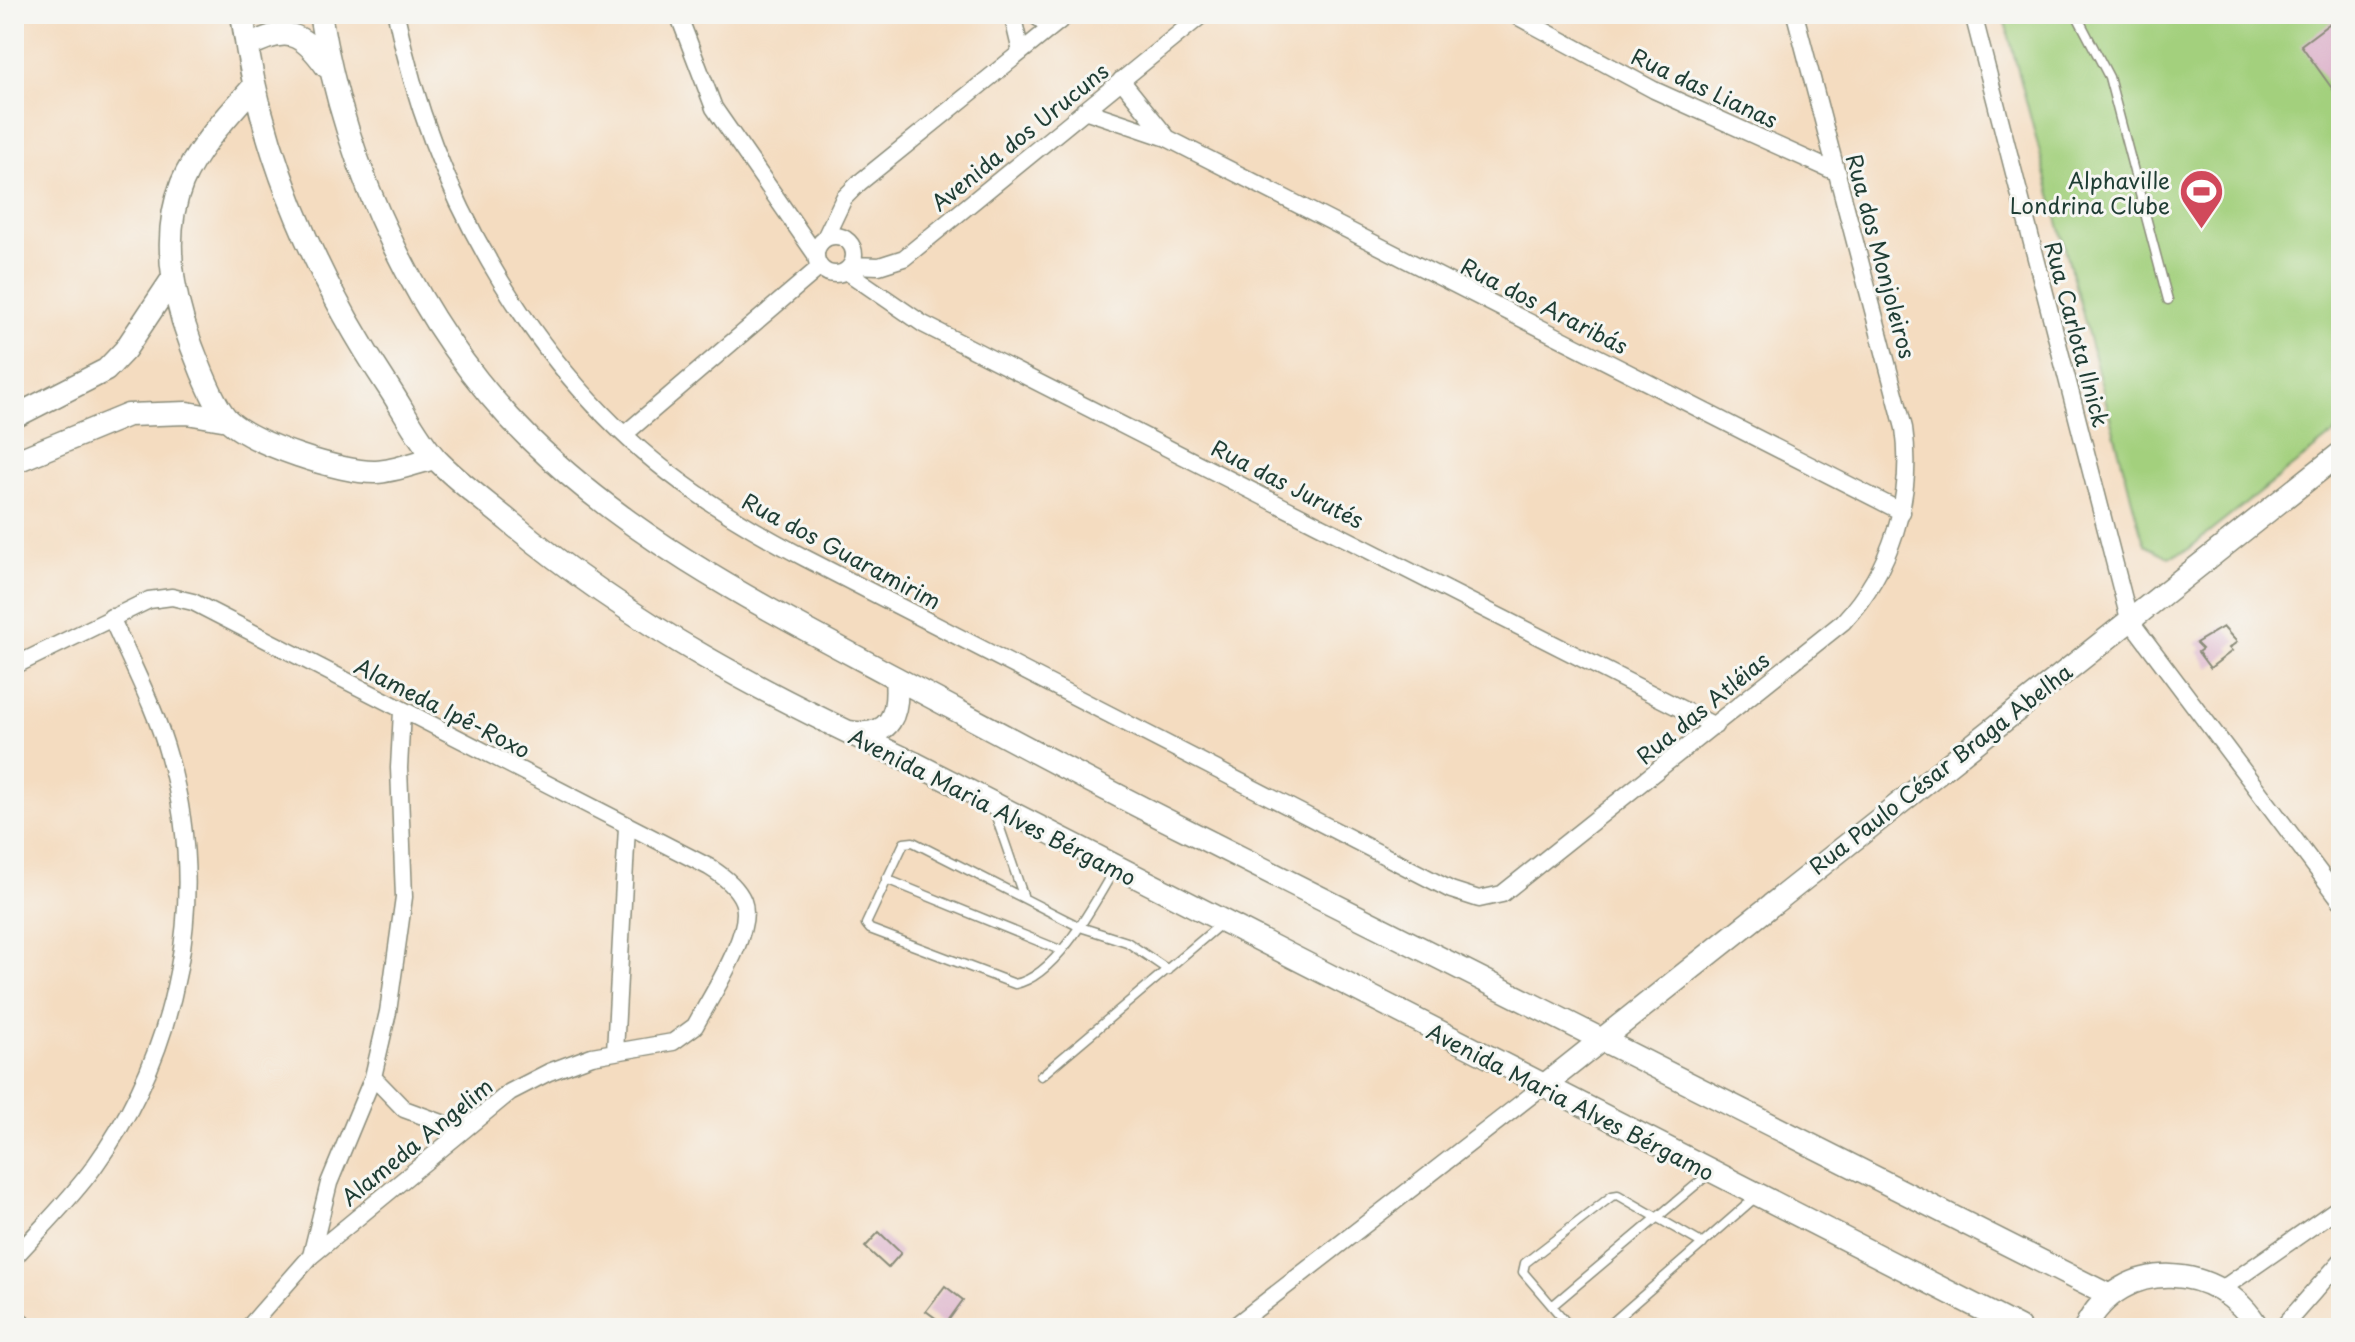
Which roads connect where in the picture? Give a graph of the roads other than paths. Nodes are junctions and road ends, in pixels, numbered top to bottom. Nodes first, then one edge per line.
1 (242, 14) edge
2 (320, 14) edge
3 (396, 14) edge
4 (678, 14) edge
5 (1012, 14) edge
6 (1033, 14) edge
7 (1068, 14) edge
8 (1203, 14) edge
9 (1513, 14) edge
10 (1795, 14) edge
11 (2003, 14) edge
12 (2076, 14) edge
13 (1974, 18) edge
14 (1051, 27) junction
15 (247, 47) junction
16 (1021, 52) junction
17 (331, 73) junction
18 (1121, 80) junction
19 (254, 86) junction
20 (1084, 110) junction
21 (1167, 138) junction
22 (1838, 173) junction
23 (825, 238) junction
24 (818, 261) junction
25 (849, 268) junction
26 (171, 281) junction
27 (2168, 300) dead end
28 (14, 417) edge
29 (228, 420) junction
30 (626, 433) junction
31 (2341, 453) edge
32 (435, 458) junction
33 (14, 462) edge
34 (1902, 512) junction
35 (111, 617) junction
36 (2129, 619) junction
37 (14, 666) edge
38 (896, 678) junction
39 (402, 711) junction
40 (1715, 726) junction
41 (845, 732) junction
42 (992, 804) junction
43 (627, 827) junction
44 (1116, 867) junction
45 (886, 879) junction
46 (1023, 895) junction
47 (1486, 899) joint
48 (743, 900) joint
49 (2341, 901) edge
50 (1223, 922) junction
51 (1080, 927) junction
52 (1060, 950) junction
53 (1168, 970) junction
54 (1600, 1038) junction
55 (615, 1052) junction
56 (1041, 1076) dead end
57 (373, 1077) junction
58 (1542, 1087) junction
59 (461, 1130) junction
60 (1711, 1172) junction
61 (1757, 1196) junction
62 (2341, 1206) edge
63 (1658, 1217) junction
64 (1703, 1244) junction
65 (311, 1256) junction
66 (14, 1258) edge
67 (2341, 1261) edge
68 (2222, 1289) junction
69 (2110, 1296) junction
70 (1552, 1306) junction
71 (14, 1314) edge
72 (27, 1328) edge
73 (248, 1328) edge
74 (1232, 1328) edge
75 (1571, 1328) edge
76 (1606, 1328) edge
77 (2019, 1328) edge
78 (2085, 1328) edge
79 (2258, 1328) edge
80 (2282, 1328) edge

1 - 15 street, Avenida Maria Alves Bérgamo
2 - 17 street
3 - 30 street, Rua dos Guaramirim
4 - 24 street
5 - 16 street
6 - 14 street
7 - 14 street
8 - 18 street, Avenida dos Urucuns
9 - 22 street, Rua das Lianas
10 - 22 street, Rua dos Monjoleiros
11 - 13 lane
12 - 27 lane
13 - 36 street, Rua Carlota Ilnick
14 - 16 street
15 - 17 street
15 - 19 street, Avenida Maria Alves Bérgamo
16 - 23 street
17 - 38 street
18 - 20 street, Avenida dos Urucuns
18 - 21 street, Rua dos Araribás
19 - 26 street
19 - 32 street, Avenida Maria Alves Bérgamo
20 - 21 street, Rua dos Araribás
20 - 25 street, Avenida dos Urucuns
21 - 34 street, Rua dos Araribás
22 - 34 street, Rua dos Monjoleiros
23 - 24 street
23 - 25 street
24 - 25 street
24 - 30 street
25 - 40 street, Rua das Jurutés
26 - 28 street
26 - 29 street
29 - 32 street
29 - 33 street
30 - 47 street, Rua dos Guaramirim
31 - 36 street, Rua Paulo César Braga Abelha
32 - 41 street, Avenida Maria Alves Bérgamo
34 - 40 street, Rua das Atléias
35 - 37 street, Alameda Ipê-Roxo
35 - 39 street, Alameda Ipê-Roxo
35 - 66 street
36 - 49 street
36 - 54 street, Rua Paulo César Braga Abelha
38 - 41 street
38 - 54 street
39 - 43 street, Alameda Ipê-Roxo
39 - 57 street
40 - 47 street, Rua das Atléias
41 - 42 street, Avenida Maria Alves Bérgamo
42 - 44 street, Avenida Maria Alves Bérgamo
42 - 46 lane
43 - 48 street, Alameda Ipê-Roxo
43 - 55 street
44 - 50 street, Avenida Maria Alves Bérgamo
44 - 51 lane
45 - 46 lane
45 - 52 lane
45 - 52 lane
46 - 51 lane
48 - 55 street, Alameda Angelim
50 - 53 lane
50 - 58 street, Avenida Maria Alves Bérgamo
51 - 52 lane
51 - 53 lane
53 - 56 lane
54 - 58 street, Rua Paulo César Braga Abelha
54 - 69 street
55 - 59 street, Alameda Angelim
57 - 59 street
57 - 65 street
58 - 60 street, Avenida Maria Alves Bérgamo
58 - 74 street
59 - 65 street, Alameda Angelim
60 - 61 street, Avenida Maria Alves Bérgamo
60 - 63 lane
61 - 64 lane
61 - 77 street, Avenida Maria Alves Bérgamo
62 - 68 street
63 - 64 lane
63 - 70 lane
63 - 70 lane
64 - 76 lane
65 - 73 street, Alameda Angelim
67 - 80 street
68 - 69 street
68 - 79 street
69 - 78 street
70 - 75 lane
71 - 72 street

